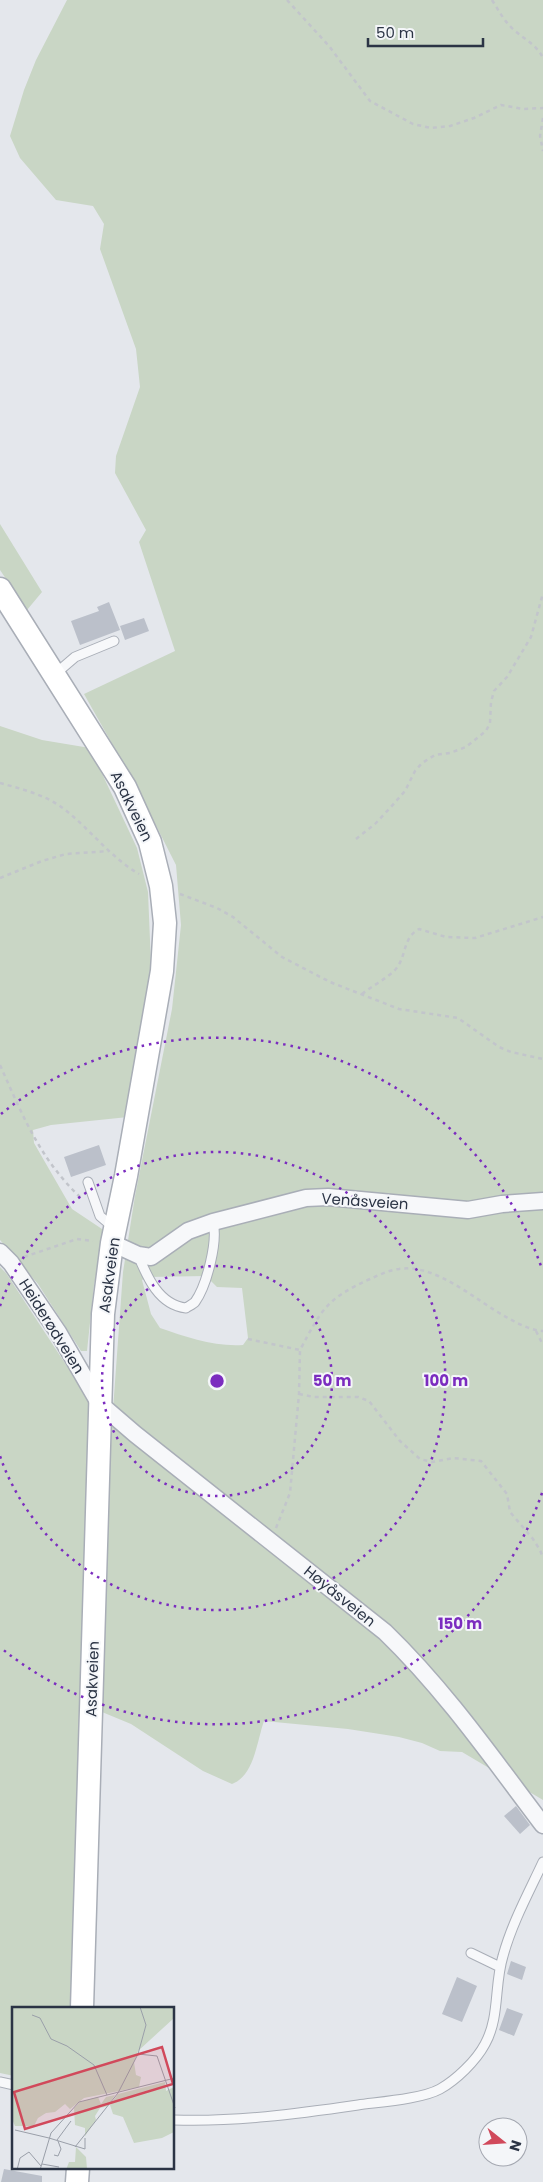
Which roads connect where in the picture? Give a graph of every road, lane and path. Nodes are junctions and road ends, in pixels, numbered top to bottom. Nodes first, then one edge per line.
1 (287, 0) edge
2 (492, 0) edge
3 (543, 58) edge
4 (543, 108) edge
5 (543, 118) edge
6 (543, 151) edge
7 (0, 589) edge
8 (543, 593) edge
9 (114, 641) dead end
10 (54, 675) junction
11 (0, 783) edge
12 (356, 839) dead end
13 (109, 851) junction
14 (0, 878) edge
15 (161, 886) junction
16 (543, 917) edge
17 (362, 994) junction
18 (543, 1059) edge
19 (0, 1065) edge
20 (88, 1182) dead end
21 (543, 1201) edge
22 (212, 1222) junction
23 (109, 1229) junction
24 (138, 1255) junction
25 (6, 1257) edge
26 (536, 1330) junction
27 (543, 1330) edge
28 (248, 1339) dead end
29 (543, 1345) edge
30 (300, 1350) junction
31 (299, 1394) junction
32 (100, 1403) junction
33 (271, 1540) junction
34 (543, 1558) edge
35 (543, 1826) edge
36 (543, 1862) edge
37 (471, 1953) dead end
38 (500, 1967) junction
39 (82, 2007) edge
40 (175, 2120) edge

1 - 4 path
2 - 3 path
5 - 6 path
7 - 10 main road, Asakveien
8 - 12 path
9 - 10 lane
10 - 15 main road, Asakveien
11 - 13 path
13 - 14 path
13 - 15 path
15 - 17 path
15 - 23 main road, Asakveien
16 - 17 path
17 - 18 path
19 - 23 path
20 - 23 lane
21 - 22 street, Venåsveien
22 - 24 street, Venåsveien
22 - 24 lane
23 - 24 street
23 - 25 path
23 - 32 main road, Asakveien
25 - 32 street, Heiderødveien
26 - 27 path
26 - 29 path
26 - 30 path
28 - 30 path
30 - 31 path
31 - 33 path
31 - 34 path
32 - 33 street, Høyåsveien
32 - 39 main road, Asakveien
33 - 35 street, Høyåsveien
36 - 38 lane
37 - 38 lane
38 - 40 lane

